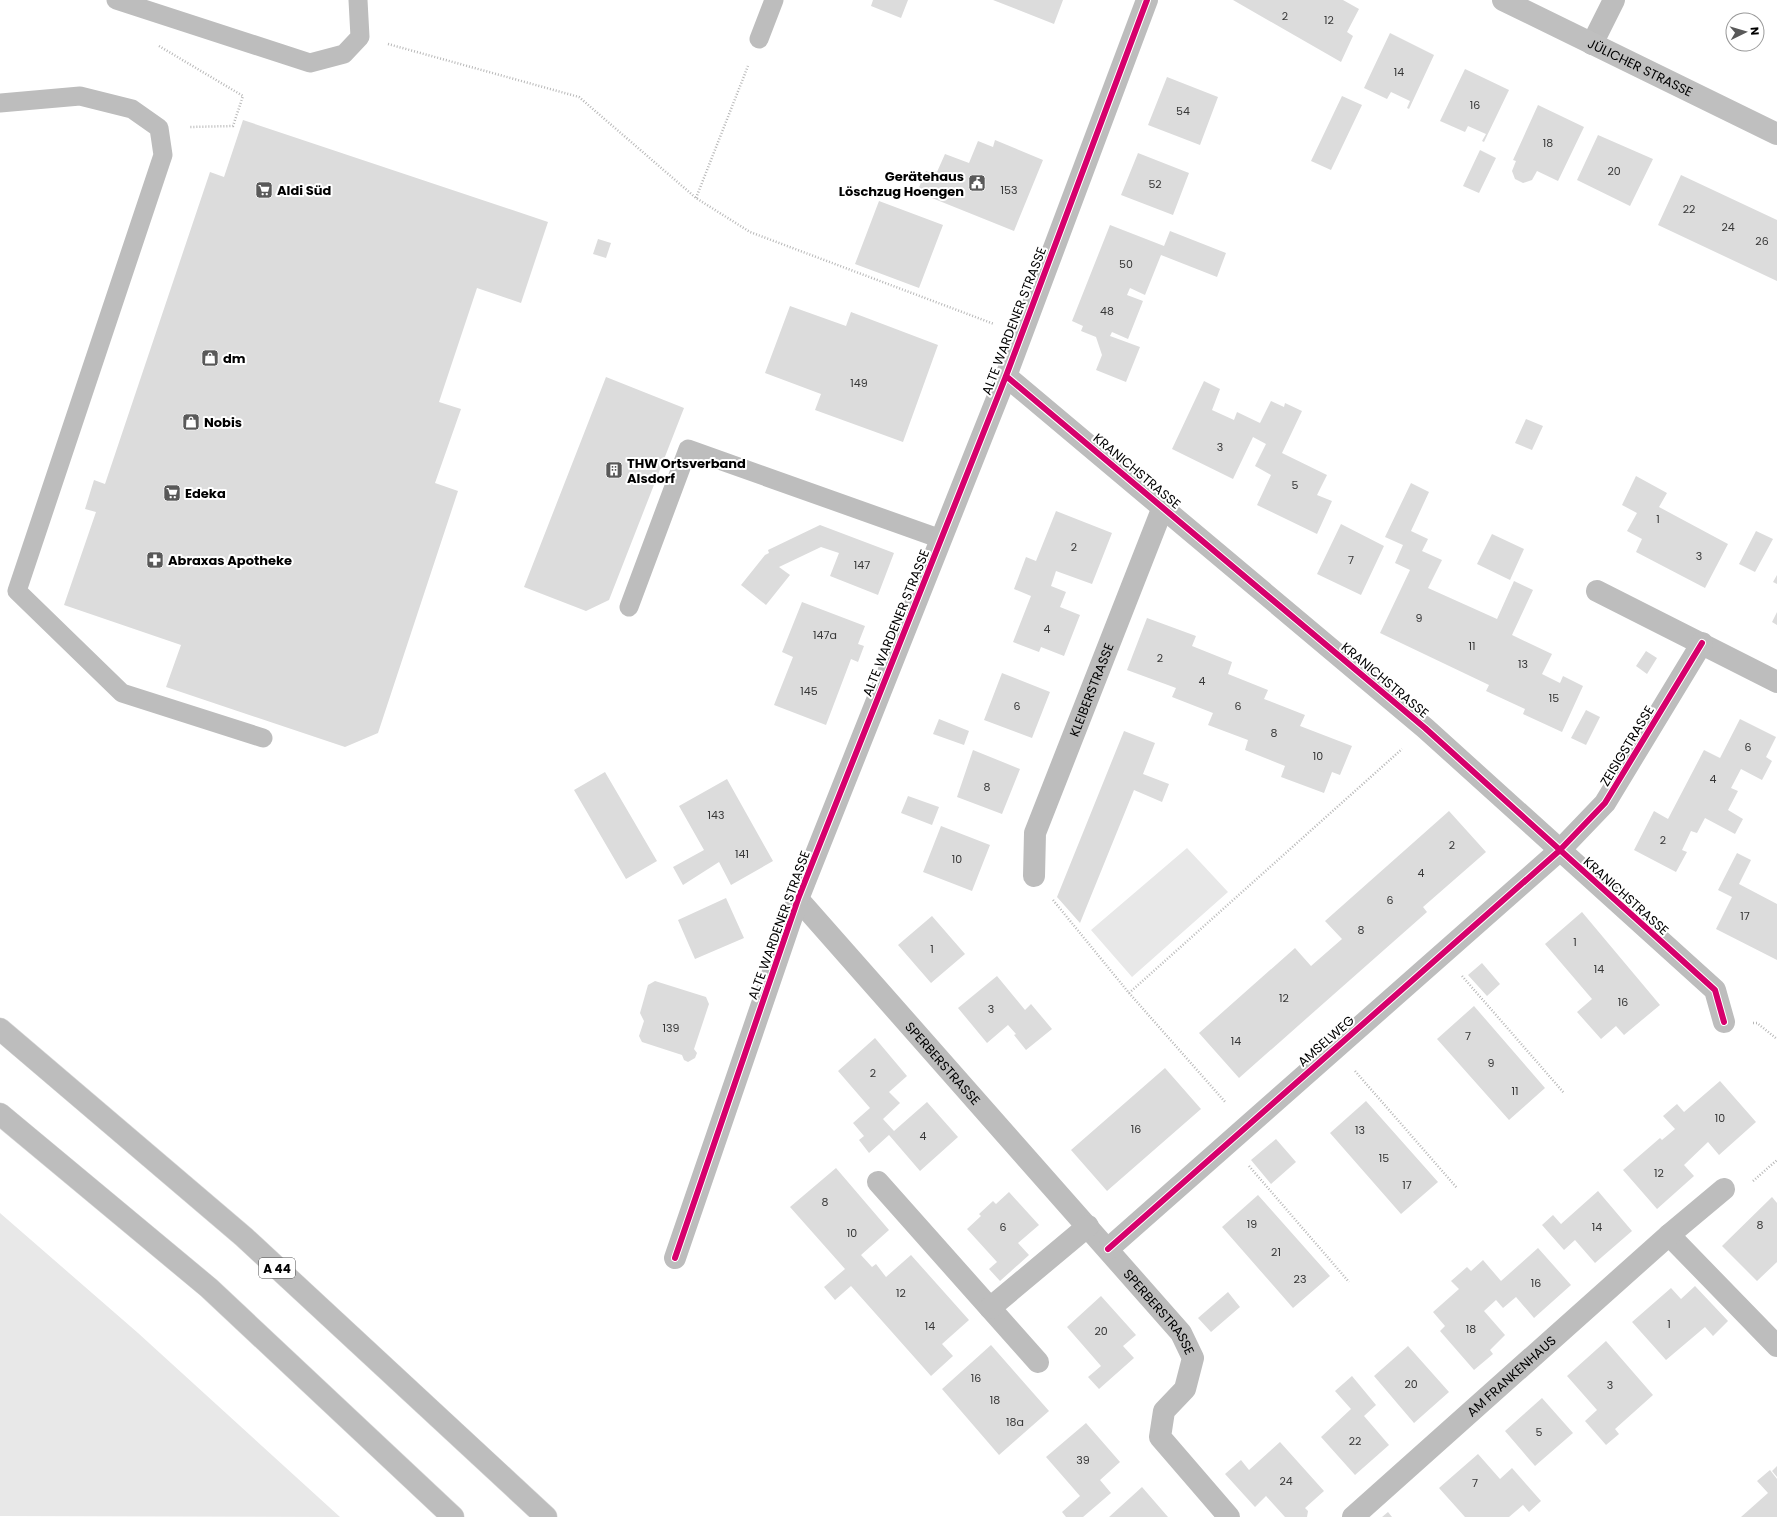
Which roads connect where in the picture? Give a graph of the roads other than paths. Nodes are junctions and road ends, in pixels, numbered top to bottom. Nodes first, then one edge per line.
1 (116, 0) edge
2 (358, 0) edge
3 (774, 0) edge
4 (1147, 0) edge
5 (1503, 0) edge
6 (1614, 0) edge
7 (759, 39) road end
8 (1592, 44) junction
9 (0, 103) edge
10 (1777, 134) edge
11 (1006, 376) junction
12 (1163, 507) junction
13 (941, 539) junction
14 (1597, 591) dead end
15 (629, 607) dead end
16 (1702, 643) junction
17 (1777, 682) edge
18 (263, 738) dead end
19 (1559, 851) junction
20 (1034, 876) road end
21 (798, 899) junction
22 (1724, 1022) dead end
23 (0, 1029) edge
24 (0, 1114) edge
25 (878, 1182) dead end
26 (1724, 1189) dead end
27 (1088, 1226) junction
28 (1669, 1235) junction
29 (1108, 1249) junction
30 (675, 1258) dead end
31 (990, 1308) junction
32 (1777, 1346) edge
33 (1038, 1362) dead end
34 (453, 1517) edge
35 (546, 1517) edge
36 (1229, 1517) edge
37 (1353, 1517) edge

1 - 2 lane
3 - 7 lane
4 - 11 main road, ALTE WARDENER STRASSE
5 - 8 main road, JÜLICHER STRASSE
6 - 8 main road
8 - 10 main road, JÜLICHER STRASSE
9 - 18 lane
11 - 12 main road, KRANICHSTRASSE
11 - 13 main road, ALTE WARDENER STRASSE
12 - 19 main road, KRANICHSTRASSE
12 - 20 main road, KLEIBERSTRASSE
13 - 15 lane
13 - 21 main road, ALTE WARDENER STRASSE
14 - 16 main road
16 - 17 main road
16 - 19 main road, ZEISIGSTRASSE
19 - 22 main road, KRANICHSTRASSE
19 - 29 main road, AMSELWEG
21 - 27 main road, SPERBERSTRASSE
21 - 30 main road, ALTE WARDENER STRASSE
23 - 35 main road, A 44
24 - 34 main road
25 - 31 main road
26 - 28 main road, AM FRANKENHAUS
27 - 29 main road, SPERBERSTRASSE
27 - 31 main road
28 - 32 main road
28 - 37 main road, AM FRANKENHAUS
29 - 36 main road, SPERBERSTRASSE
31 - 33 main road

